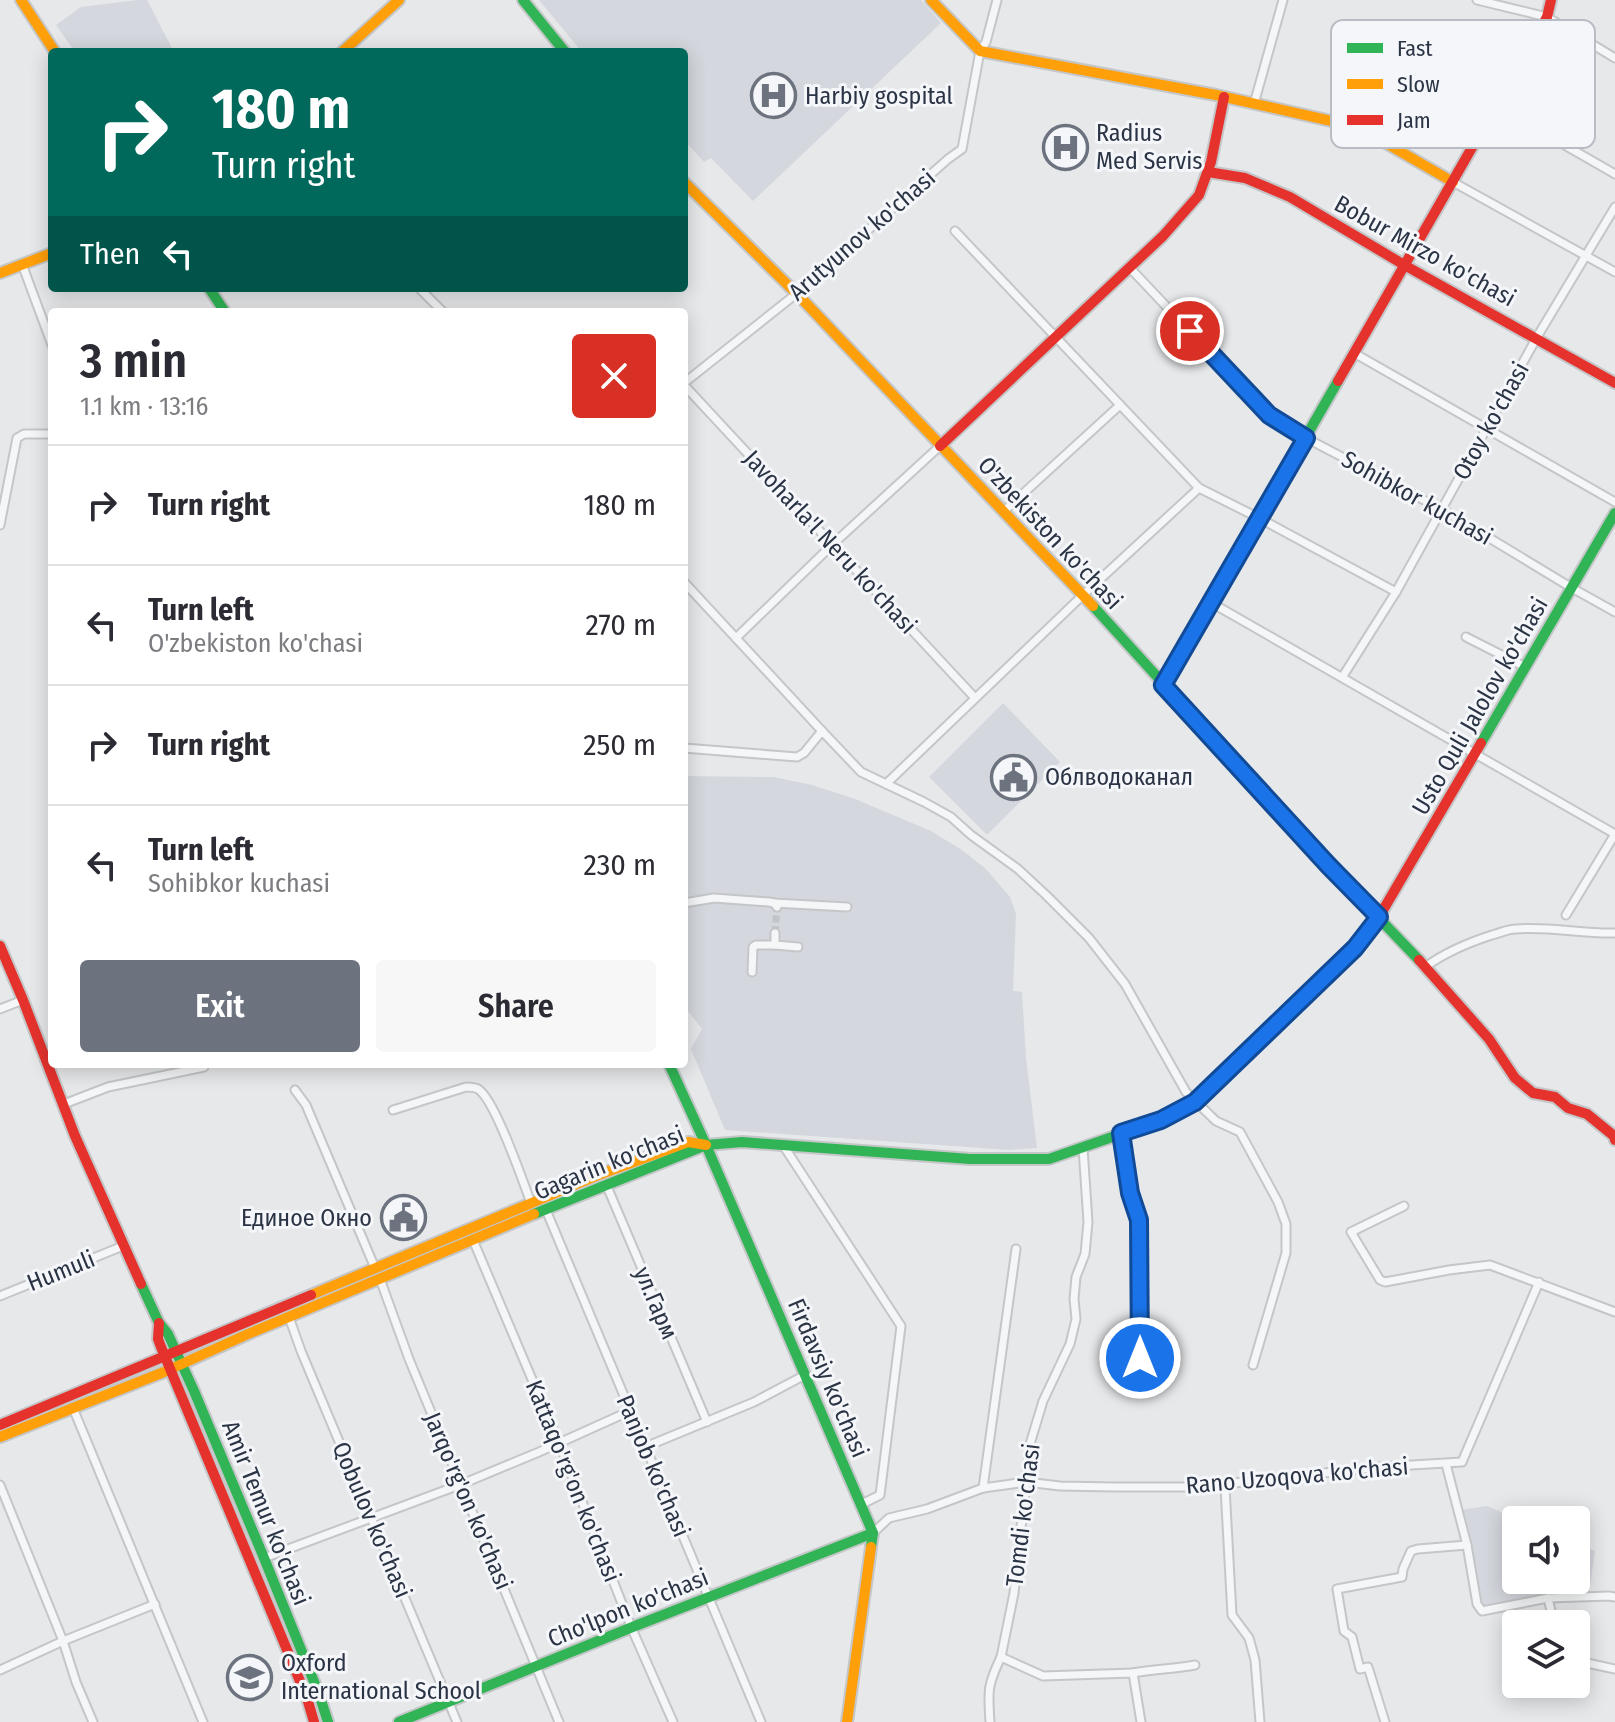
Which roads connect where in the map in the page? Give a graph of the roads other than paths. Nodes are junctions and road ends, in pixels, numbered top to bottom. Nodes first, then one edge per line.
1 (21, 0) edge
2 (399, 0) edge
3 (523, 0) edge
4 (931, 0) edge
5 (997, 0) edge
6 (1283, 0) edge
7 (1477, 0) edge
8 (1551, 0) edge
9 (1547, 17) junction
10 (1545, 20) edge
11 (1552, 20) edge
12 (1595, 46) edge
13 (52, 48) edge
14 (346, 48) edge
15 (562, 48) edge
16 (980, 51) junction
17 (1615, 58) edge
18 (1224, 97) junction
19 (1254, 104) junction
20 (1331, 121) edge
21 (1394, 148) edge
22 (1472, 148) edge
23 (1570, 148) edge
24 (1208, 172) junction
25 (1615, 174) edge
26 (1453, 182) junction
27 (688, 186) edge
28 (1615, 207) edge
29 (955, 231) dead end
30 (48, 254) edge
31 (1587, 256) junction
32 (22, 264) junction
33 (1405, 265) junction
34 (1130, 268) junction
35 (1615, 272) edge
36 (0, 273) edge
37 (423, 292) edge
38 (796, 294) junction
39 (439, 308) edge
40 (48, 334) edge
41 (1055, 336) junction
42 (1537, 337) junction
43 (1354, 353) junction
44 (688, 381) edge
45 (1615, 383) edge
46 (688, 388) edge
47 (1120, 405) junction
48 (1487, 429) junction
49 (48, 434) edge
50 (1306, 438) junction
51 (940, 446) junction
52 (1199, 488) junction
53 (1615, 502) edge
54 (1443, 510) junction
55 (1003, 512) junction
56 (1615, 513) edge
57 (1259, 518) junction
58 (0, 525) edge
59 (832, 545) junction
60 (688, 586) edge
61 (1572, 588) junction
62 (1396, 592) junction
63 (1083, 595) junction
64 (1210, 602) junction
65 (1615, 612) edge
66 (1466, 637) dead end
67 (736, 638) junction
68 (1525, 667) junction
69 (1343, 676) junction
70 (1163, 685) junction
71 (975, 698) junction
72 (822, 731) junction
73 (688, 748) edge
74 (1476, 754) junction
75 (886, 784) junction
76 (1615, 834) edge
77 (688, 902) edge
78 (847, 907) dead end
79 (1566, 915) dead end
80 (1379, 917) junction
81 (775, 933) tunnel mouth
82 (1615, 933) edge
83 (775, 945) junction
84 (0, 946) edge
85 (798, 947) dead end
86 (1425, 967) junction
87 (752, 972) dead end
88 (23, 1000) junction
89 (0, 1009) edge
90 (48, 1063) edge
91 (50, 1068) edge
92 (199, 1068) edge
93 (671, 1068) edge
94 (295, 1090) dead end
95 (1195, 1102) junction
96 (64, 1104) junction
97 (393, 1110) dead end
98 (1121, 1133) junction
99 (1615, 1137) edge
100 (706, 1145) junction
101 (783, 1145) junction
102 (1083, 1148) junction
103 (606, 1184) junction
104 (531, 1203) junction
105 (1404, 1206) dead end
106 (546, 1210) junction
107 (473, 1240) junction
108 (123, 1246) junction
109 (1016, 1249) dead end
110 (375, 1268) junction
111 (380, 1279) junction
112 (1539, 1282) junction
113 (0, 1296) edge
114 (1615, 1312) edge
115 (289, 1317) junction
116 (159, 1323) junction
117 (177, 1352) junction
118 (165, 1357) junction
119 (1140, 1358) dead end
120 (182, 1364) junction
121 (1253, 1365) dead end
122 (170, 1369) junction
123 (805, 1375) junction
124 (73, 1408) junction
125 (630, 1411) junction
126 (707, 1422) junction
127 (0, 1425) edge
128 (0, 1437) edge
129 (559, 1443) junction
130 (645, 1447) junction
131 (1446, 1464) junction
132 (1026, 1482) junction
133 (462, 1484) junction
134 (0, 1485) edge
135 (1225, 1487) junction
136 (983, 1488) junction
137 (860, 1505) junction
138 (372, 1519) junction
139 (873, 1533) junction
140 (1467, 1545) junction
141 (264, 1558) junction
142 (707, 1596) junction
143 (1615, 1597) edge
144 (1548, 1598) junction
145 (155, 1604) junction
146 (1551, 1610) edge
147 (632, 1629) junction
148 (63, 1641) junction
149 (1001, 1657) junction
150 (1590, 1664) edge
151 (1195, 1665) dead end
152 (537, 1667) junction
153 (1615, 1669) edge
154 (0, 1670) edge
155 (1133, 1673) junction
156 (448, 1702) junction
157 (93, 1722) edge
158 (203, 1722) edge
159 (314, 1722) edge
160 (328, 1722) edge
161 (399, 1722) edge
162 (457, 1722) edge
163 (559, 1722) edge
164 (673, 1722) edge
165 (761, 1722) edge
166 (847, 1722) edge
167 (990, 1722) edge
168 (1141, 1722) edge
169 (1260, 1722) edge
170 (1385, 1722) edge

1 - 13 main road
2 - 14 main road
3 - 15 main road
4 - 16 main road
5 - 16 street, Arutyunov ko'chasi
6 - 19 street
7 - 9 street
8 - 9 main road
9 - 10 main road
9 - 11 street
12 - 17 street
16 - 18 main road
16 - 38 street, Arutyunov ko'chasi
18 - 19 main road
18 - 24 main road
19 - 20 main road
21 - 26 main road
22 - 26 main road
23 - 25 street
24 - 33 main road, Bobur Mirzo ko'chasi
24 - 34 main road
26 - 31 street
26 - 33 main road
27 - 38 main road, O'zbekiston ko'chasi
28 - 31 street, Otoy ko'chasi
29 - 41 street
30 - 32 main road
31 - 35 street
31 - 42 street, Otoy ko'chasi
32 - 36 main road
32 - 40 street
33 - 42 main road, Bobur Mirzo ko'chasi
33 - 43 main road
34 - 41 main road
34 - 50 street, Sohibkor kuchasi
37 - 39 street
38 - 44 street, Arutyunov ko'chasi
38 - 51 main road, O'zbekiston ko'chasi
41 - 47 street
41 - 51 main road
42 - 45 main road, Bobur Mirzo ko'chasi
42 - 48 street, Otoy ko'chasi
43 - 48 street
43 - 50 main road
46 - 59 street, Javoharla'l Neru ko'chasi
47 - 52 street
47 - 55 street
48 - 53 street
48 - 54 street, Otoy ko'chasi
49 - 58 street
50 - 54 street, Sohibkor kuchasi
50 - 57 main road
51 - 55 main road, O'zbekiston ko'chasi
51 - 59 street
52 - 57 street
52 - 63 street
54 - 61 street, Sohibkor kuchasi
54 - 62 street, Otoy ko'chasi
55 - 63 main road, O'zbekiston ko'chasi
56 - 61 main road, Usto Quli Jalolov ko'chasi
57 - 62 street
57 - 64 main road
59 - 67 street
59 - 71 street, Javoharla'l Neru ko'chasi
60 - 67 street
61 - 65 street, Sohibkor kuchasi
61 - 68 main road, Usto Quli Jalolov ko'chasi
62 - 69 street, Otoy ko'chasi
63 - 70 main road, O'zbekiston ko'chasi
63 - 71 street
64 - 69 street
64 - 70 main road
66 - 68 street
67 - 72 street
68 - 74 main road, Usto Quli Jalolov ko'chasi
69 - 74 street
70 - 80 main road, O'zbekiston ko'chasi
71 - 75 street
72 - 73 street
72 - 75 street
74 - 76 street
74 - 80 main road, Usto Quli Jalolov ko'chasi
75 - 95 street
76 - 79 street
77 - 78 street
80 - 86 main road, O'zbekiston ko'chasi
80 - 95 main road, Usto Quli Jalolov ko'chasi
81 - 83 street
82 - 86 street
83 - 85 street
83 - 87 street
84 - 88 main road, Amir Temur ko'chasi
86 - 99 main road, O'zbekiston ko'chasi
88 - 89 street
88 - 90 main road, Amir Temur ko'chasi
91 - 96 main road, Amir Temur ko'chasi
92 - 96 street
93 - 100 main road, Firdavsiy ko'chasi
94 - 110 street
95 - 98 main road, Usto Quli Jalolov ko'chasi
95 - 121 street
96 - 108 main road, Amir Temur ko'chasi
97 - 104 street
98 - 102 main road, Usto Quli Jalolov ko'chasi
98 - 119 street
100 - 101 main road, Usto Quli Jalolov ko'chasi
100 - 103 main road, Gagarin ko'chasi
100 - 104 main road, Gagarin ko'chasi
100 - 123 main road, Firdavsiy ko'chasi
101 - 102 main road, Usto Quli Jalolov ko'chasi
101 - 137 street
102 - 132 street, Tomdi ko'chasi
103 - 106 main road, Gagarin ko'chasi
103 - 126 street, ул.Гарм
104 - 110 main road, Gagarin ko'chasi
105 - 112 street
106 - 107 main road, Gagarin ko'chasi
106 - 125 street, Panjob ko'chasi
107 - 111 main road, Gagarin ko'chasi
107 - 129 street, Kattaqo'rg'on ko'chasi
108 - 113 street, Humuli
108 - 116 main road, Amir Temur ko'chasi
109 - 136 street
110 - 117 main road, Gagarin ko'chasi
111 - 115 main road, Gagarin ko'chasi
111 - 133 street, Jarqo'rg'on ko'chasi
112 - 114 street
112 - 131 street
115 - 120 main road, Gagarin ko'chasi
115 - 138 street, Qobulov ko'chasi
116 - 117 main road, Amir Temur ko'chasi
116 - 118 main road, Amir Temur ko'chasi
117 - 118 main road, Gagarin ko'chasi
117 - 120 main road, Amir Temur ko'chasi
118 - 122 main road, Amir Temur ko'chasi
118 - 127 main road, Gagarin ko'chasi
120 - 122 main road, Gagarin ko'chasi
120 - 141 main road, Amir Temur ko'chasi
122 - 124 main road, Gagarin ko'chasi
122 - 159 main road, Amir Temur ko'chasi
123 - 126 street
123 - 137 main road, Firdavsiy ko'chasi
124 - 128 main road, Gagarin ko'chasi
124 - 145 street
125 - 129 street
125 - 130 street, Panjob ko'chasi
126 - 130 street
129 - 133 street
129 - 147 street, Kattaqo'rg'on ko'chasi
130 - 142 street, Panjob ko'chasi
131 - 135 street, Rano Uzoqova ko'chasi
131 - 140 street
132 - 135 street, Rano Uzoqova ko'chasi
132 - 136 street, Rano Uzoqova ko'chasi
132 - 149 street, Tomdi ko'chasi
133 - 138 street
133 - 152 street, Jarqo'rg'on ko'chasi
134 - 148 street
135 - 169 street
136 - 139 street, Rano Uzoqova ko'chasi
137 - 139 main road, Firdavsiy ko'chasi
138 - 141 street
138 - 156 street, Qobulov ko'chasi
139 - 142 main road, Cho'lpon ko'chasi
139 - 166 main road
140 - 144 street
140 - 170 street
141 - 160 main road, Amir Temur ko'chasi
142 - 147 main road, Cho'lpon ko'chasi
142 - 165 street, Panjob ko'chasi
143 - 144 street
144 - 146 street
145 - 148 street
145 - 158 street
147 - 152 main road, Cho'lpon ko'chasi
147 - 164 street, Kattaqo'rg'on ko'chasi
148 - 154 street
148 - 157 street
149 - 155 street
149 - 167 street, Tomdi ko'chasi
150 - 153 street
151 - 155 street
152 - 156 main road, Cho'lpon ko'chasi
152 - 163 street, Jarqo'rg'on ko'chasi
155 - 168 street
156 - 161 main road, Cho'lpon ko'chasi
156 - 162 street, Qobulov ko'chasi

